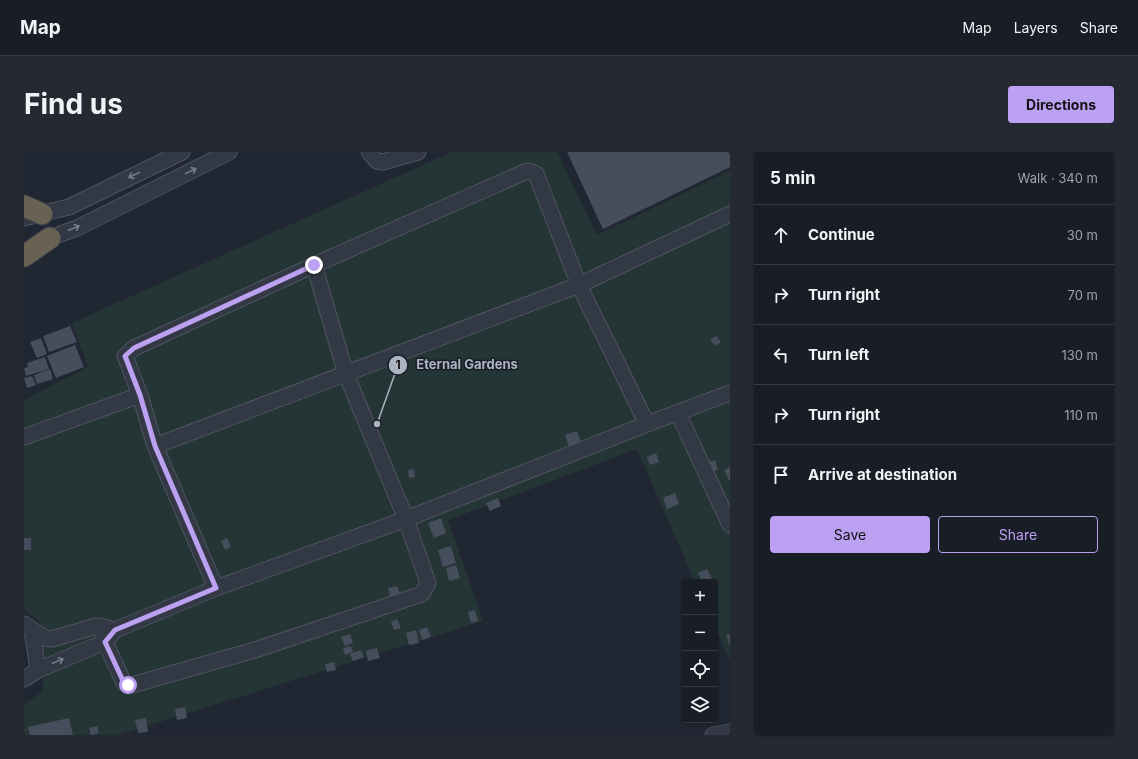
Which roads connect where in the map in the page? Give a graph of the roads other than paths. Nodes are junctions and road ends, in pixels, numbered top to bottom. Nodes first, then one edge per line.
1 (182, 152) edge
2 (229, 152) edge
3 (369, 152) edge
4 (418, 152) edge
5 (30, 213) edge
6 (730, 214) edge
7 (50, 238) junction
8 (24, 244) edge
9 (24, 256) edge
10 (314, 265) junction
11 (579, 285) junction
12 (346, 374) junction
13 (730, 393) edge
14 (140, 395) junction
15 (678, 413) junction
16 (647, 424) junction
17 (24, 437) edge
18 (155, 446) junction
19 (406, 519) junction
20 (730, 525) edge
21 (216, 588) junction
22 (100, 626) junction
23 (28, 627) edge
24 (115, 630) junction
25 (105, 642) junction
26 (38, 670) junction
27 (24, 679) edge
28 (730, 732) edge
29 (712, 735) edge

1 -> 5 street
7 -> 2 street
3 - 4 street
6 - 11 street
7 - 8 street
7 - 9 highway
10 - 11 street
10 - 12 street
10 - 14 street
11 - 12 street
11 - 16 street
12 - 18 street
12 - 19 street
13 - 15 street
14 - 17 street
14 - 18 street
15 - 16 street
15 - 20 street
16 - 19 street
18 - 21 street
19 - 21 street
19 - 25 street
21 - 24 street
22 - 23 street
22 - 24 street
22 - 25 street
23 - 26 street
24 - 25 street
26 -> 25 street
26 - 27 street
28 - 29 street

